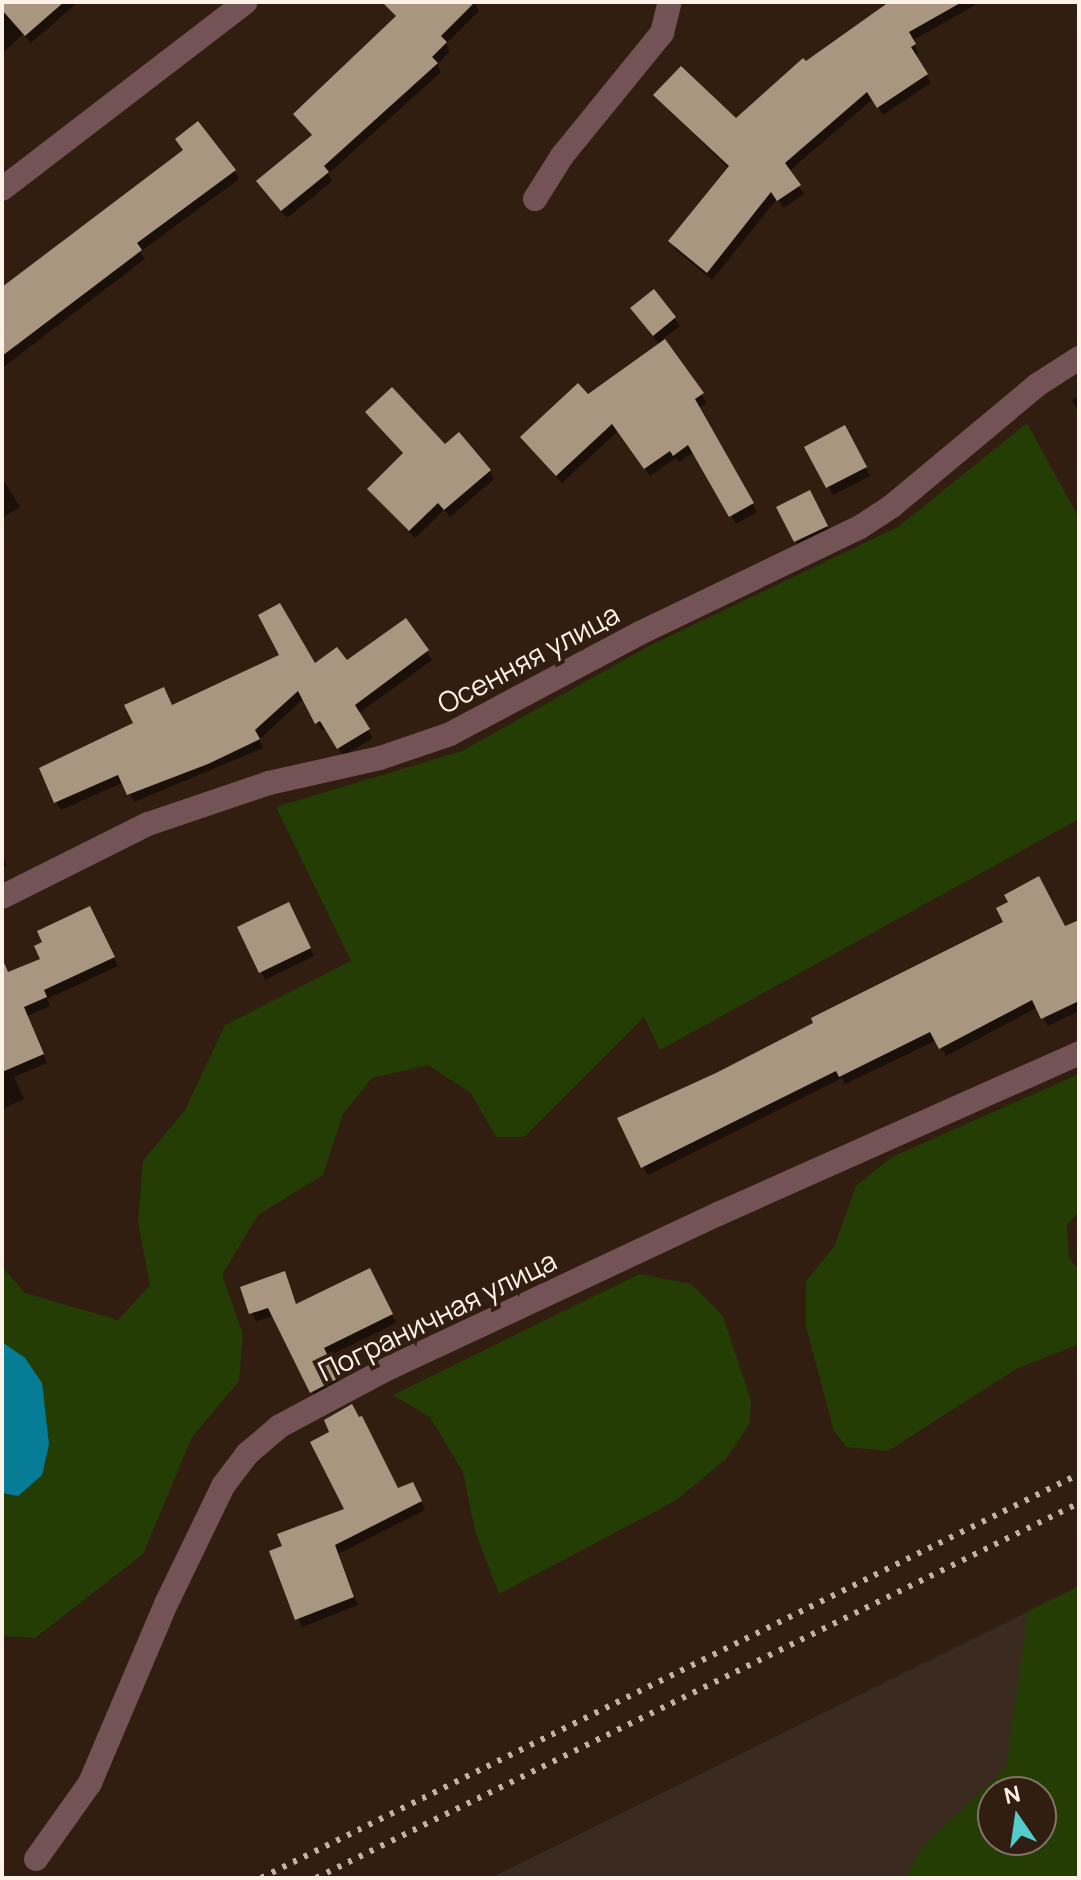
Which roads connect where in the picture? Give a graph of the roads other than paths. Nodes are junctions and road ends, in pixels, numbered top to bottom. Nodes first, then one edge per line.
1 (246, 2) edge
2 (670, 2) edge
3 (2, 189) edge
4 (535, 199) dead end
5 (1079, 358) edge
6 (2, 897) edge
7 (1079, 1053) edge
8 (36, 1859) dead end

1 - 3 street
2 - 4 street
5 - 6 street, Осенняя улица
7 - 8 street, Пограничная улица

